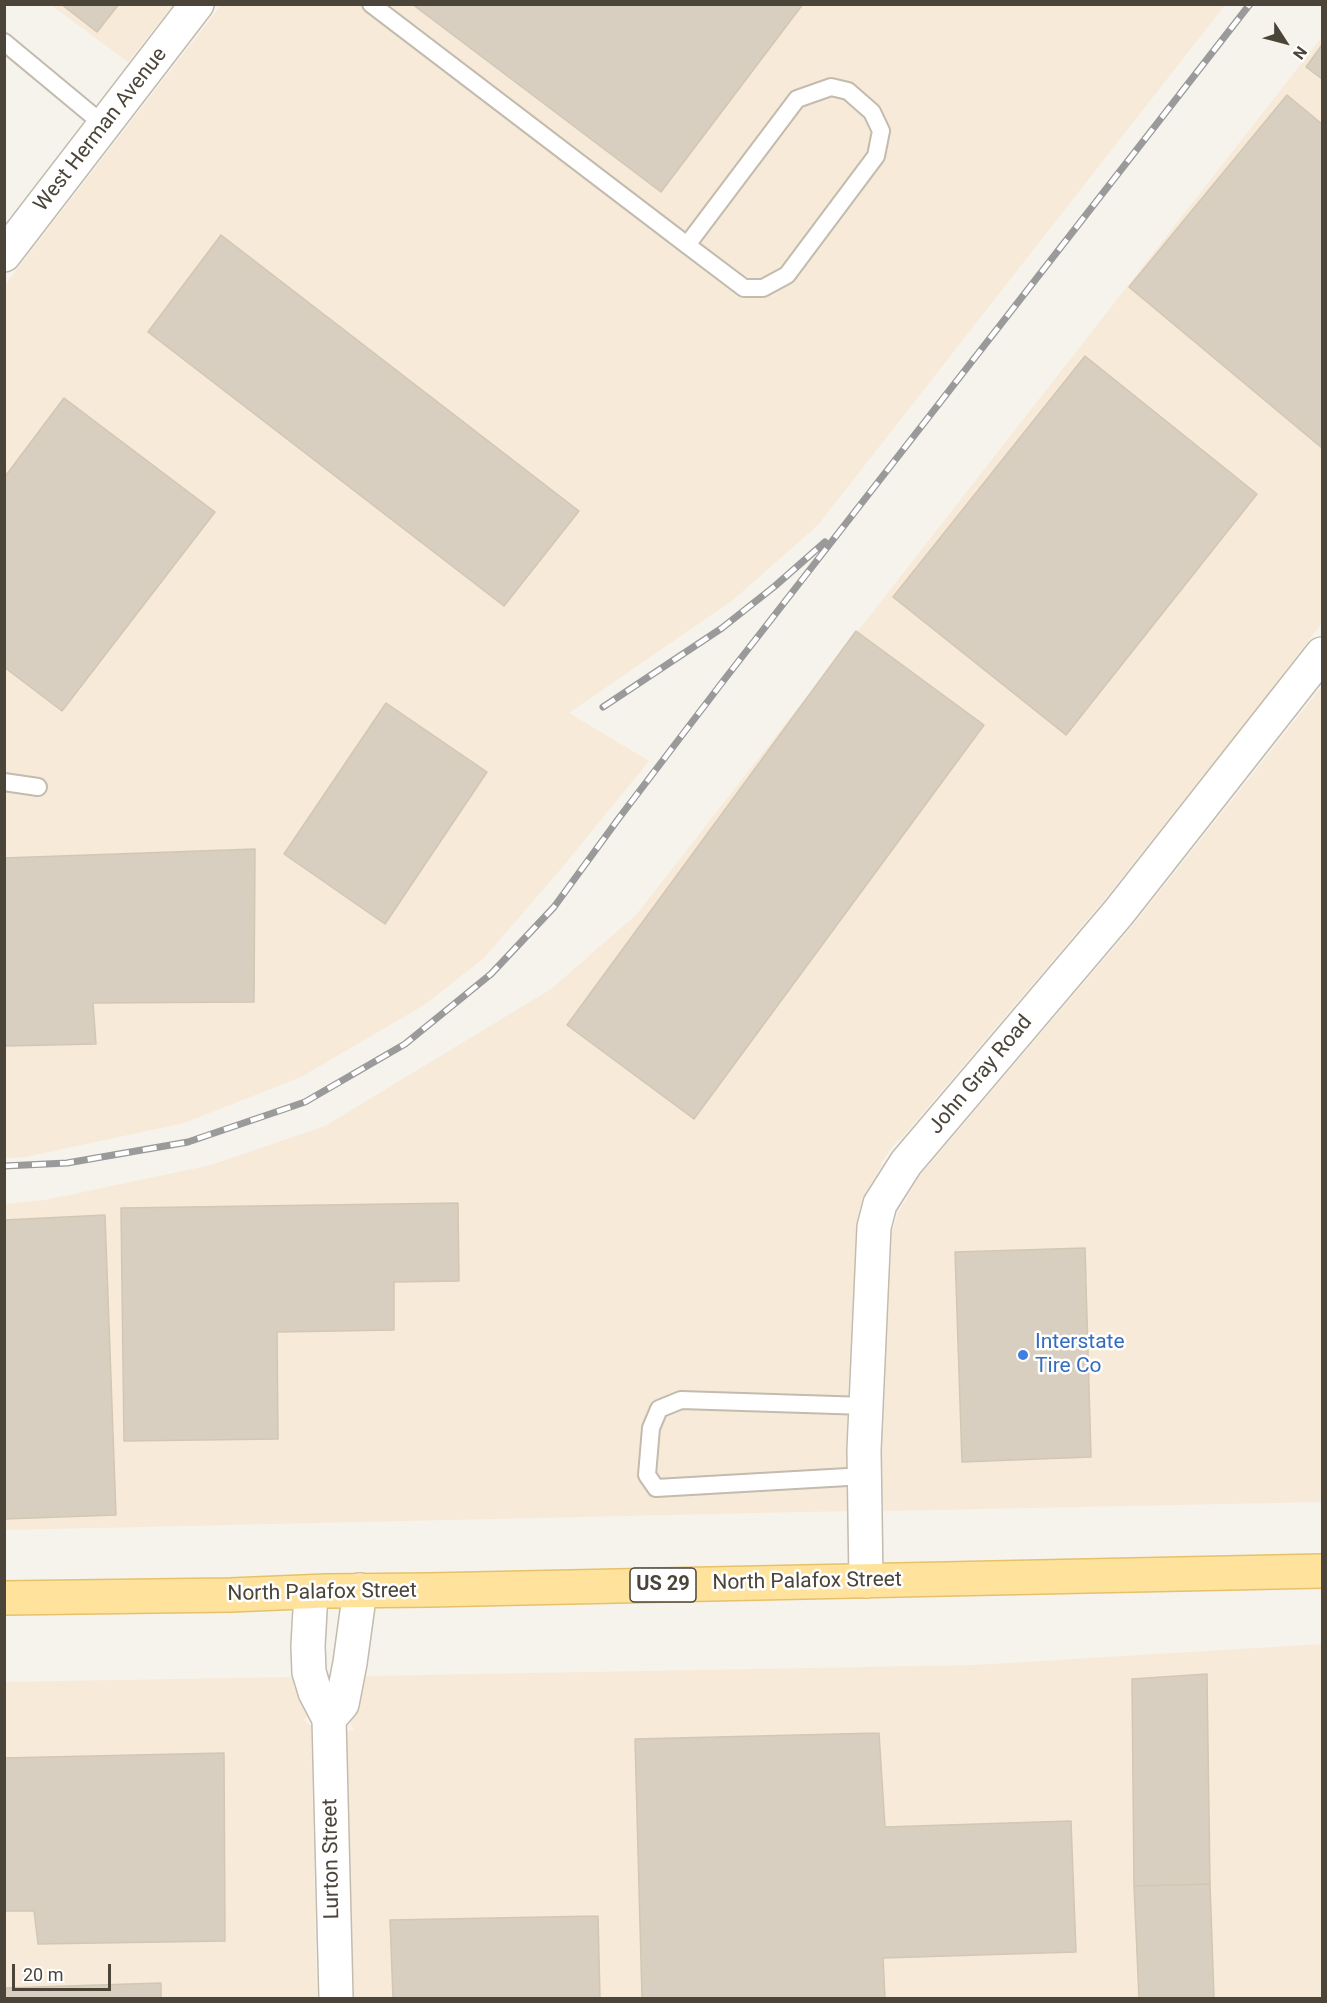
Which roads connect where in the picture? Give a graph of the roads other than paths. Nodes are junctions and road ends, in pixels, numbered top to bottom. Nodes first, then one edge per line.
1 (197, 4) edge
2 (371, 4) edge
3 (4, 42) edge
4 (104, 125) junction
5 (687, 245) junction
6 (4, 255) edge
7 (1323, 654) edge
8 (4, 782) edge
9 (38, 787) dead end
10 (866, 1406) junction
11 (865, 1476) junction
12 (1323, 1571) edge
13 (866, 1581) junction
14 (360, 1590) junction
15 (311, 1592) junction
16 (4, 1598) edge
17 (329, 1719) junction
18 (336, 1998) edge

1 - 4 street, West Herman Avenue
2 - 5 lane
3 - 4 lane
4 - 6 street, West Herman Avenue
5 - 5 lane
7 - 10 street, John Gray Road
8 - 9 lane
10 - 11 street, John Gray Road
10 - 11 lane
11 - 13 street, John Gray Road
12 - 13 main road, North Palafox Street / US 29
13 - 14 main road, North Palafox Street / US 29
14 - 15 main road, North Palafox Street / US 29
14 - 17 street
15 - 16 main road, North Palafox Street / US 29
15 - 17 street, Lurton Street
17 - 18 street, Lurton Street

